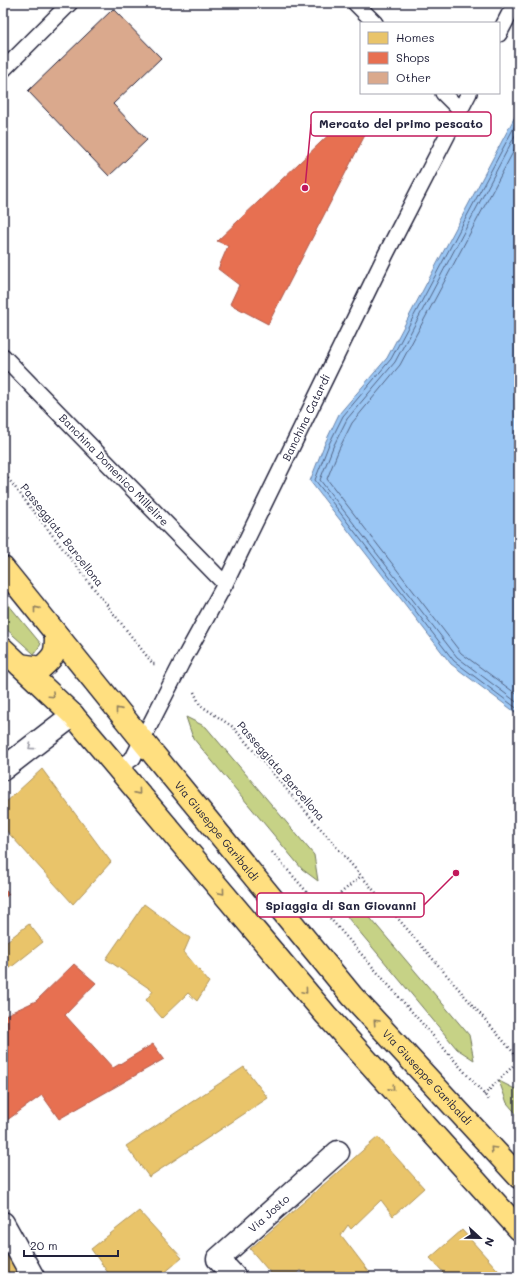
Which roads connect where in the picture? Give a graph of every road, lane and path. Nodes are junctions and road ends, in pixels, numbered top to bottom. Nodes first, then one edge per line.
1 (70, 3) edge
2 (355, 3) edge
3 (515, 3) edge
4 (374, 22) edge
5 (500, 32) edge
6 (3, 70) edge
7 (444, 94) edge
8 (468, 94) edge
9 (460, 110) junction
10 (3, 356) edge
11 (3, 472) edge
12 (3, 533) edge
13 (13, 545) dead end
14 (3, 568) edge
15 (225, 584) junction
16 (56, 634) junction
17 (3, 649) edge
18 (181, 664) junction
19 (20, 665) junction
20 (74, 715) junction
21 (142, 740) junction
22 (113, 762) junction
23 (3, 769) edge
24 (271, 851) dead end
25 (361, 876) junction
26 (322, 909) junction
27 (519, 1060) edge
28 (484, 1095) junction
29 (494, 1106) dead end
30 (463, 1117) junction
31 (338, 1152) dead end
32 (519, 1177) edge
33 (3, 1223) edge
34 (519, 1229) edge
35 (33, 1277) edge
36 (235, 1277) edge

1 - 6 lane
2 - 4 lane
3 - 5 lane
7 - 9 lane
8 - 9 lane, Banchina Catardi
9 - 15 lane, Banchina Catardi
10 - 15 lane, Banchina Domenico Millelire
11 - 18 path, Passeggiata Barcellona
12 - 13 path
16 -> 14 main road, Via Giuseppe Garibaldi
15 - 18 lane, Banchina Catardi
16 - 19 main road
21 -> 16 main road, Via Giuseppe Garibaldi
17 - 19 main road
18 - 21 lane, Banchina Catardi
18 - 25 path, Passeggiata Barcellona
19 -> 20 main road
20 - 22 main road
20 -> 23 street
21 - 22 lane, Banchina Catardi
30 -> 21 main road, Via Giuseppe Garibaldi
22 -> 34 main road
24 - 26 path
25 - 26 path
25 - 27 path, Passeggiata Barcellona
26 - 28 path
27 - 28 path
28 - 29 path
28 - 30 path
32 -> 30 main road, Via Giuseppe Garibaldi
31 - 36 street, Via Josto
33 - 35 street

